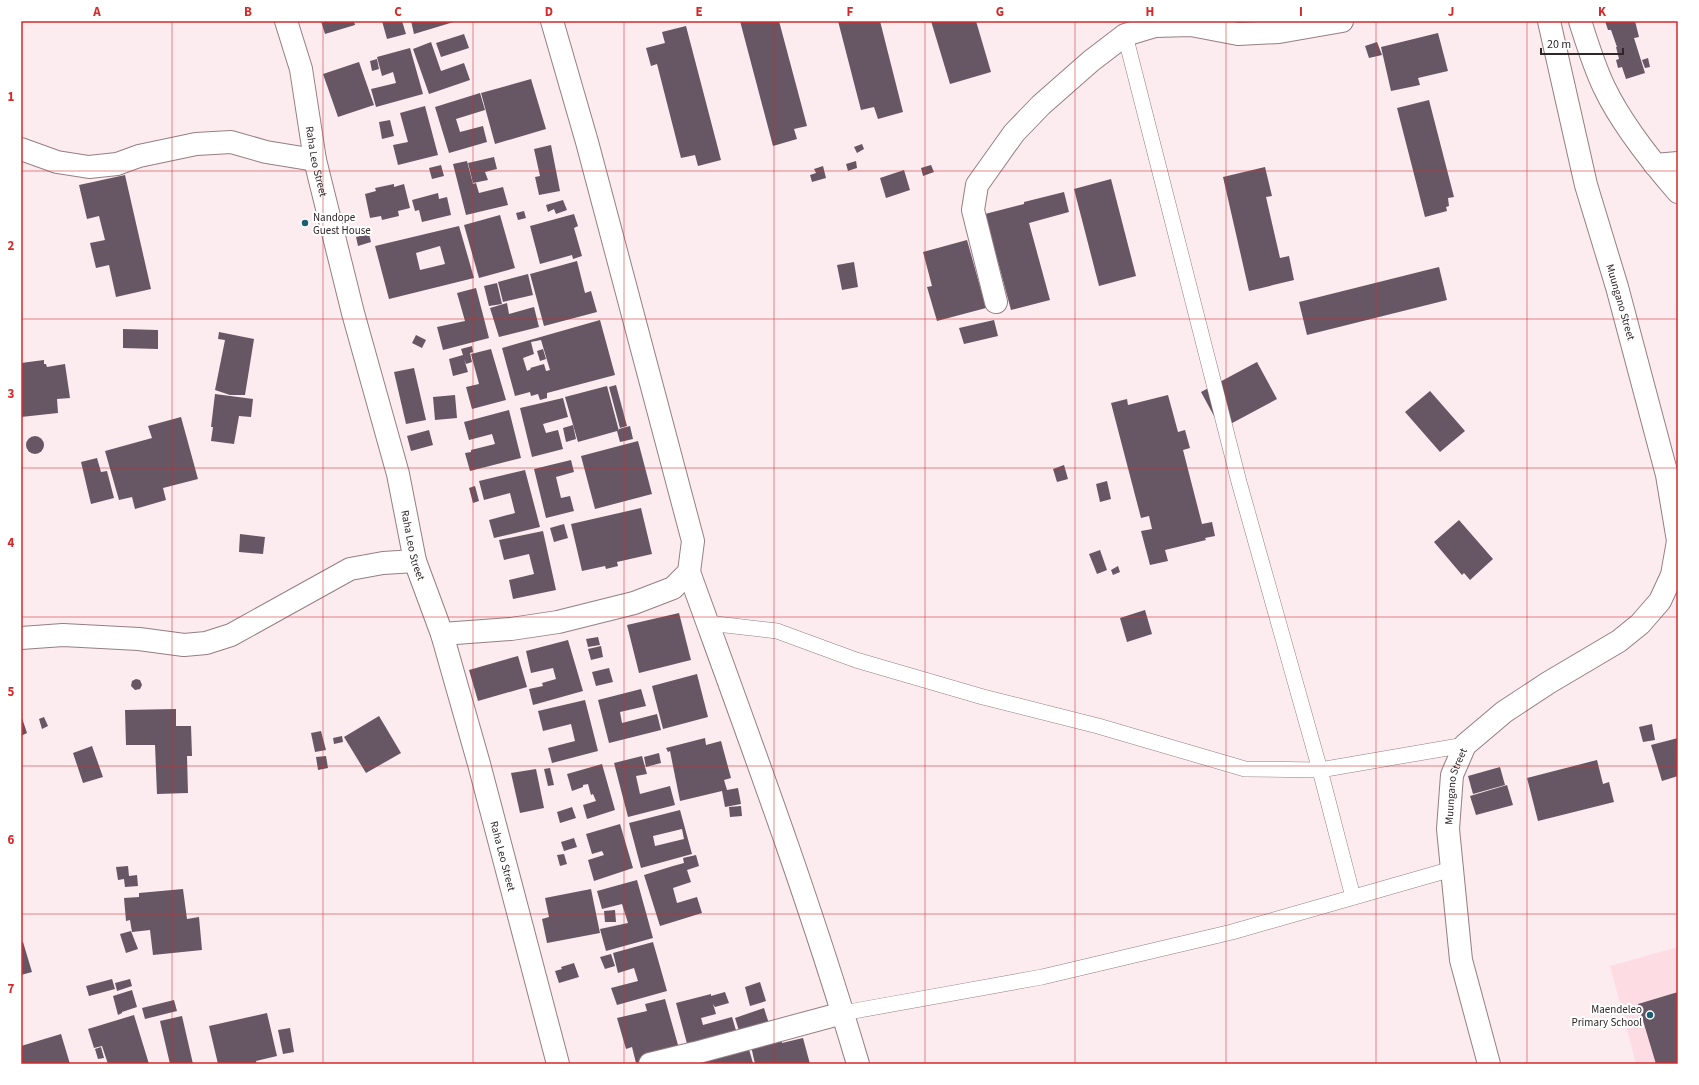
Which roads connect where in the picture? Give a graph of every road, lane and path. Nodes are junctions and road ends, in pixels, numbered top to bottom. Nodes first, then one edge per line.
1 (286, 21) edge
2 (552, 21) edge
3 (1342, 21) edge
4 (1549, 21) edge
5 (1580, 21) edge
6 (1194, 23) edge
7 (1125, 35) junction
8 (21, 149) edge
9 (315, 160) junction
10 (1678, 163) edge
11 (1655, 165) junction
12 (1678, 192) edge
13 (996, 302) dead end
14 (415, 561) junction
15 (690, 572) junction
16 (1673, 584) edge
17 (708, 623) junction
18 (442, 634) junction
19 (21, 638) edge
20 (1465, 745) junction
21 (1320, 770) junction
22 (1452, 869) junction
23 (1353, 898) junction
24 (843, 1013) junction
25 (558, 1064) edge
26 (650, 1064) edge
27 (858, 1064) edge
28 (1489, 1064) edge

1 - 9 street, Raha Leo Street
2 - 15 street
3 - 6 street
4 - 16 street, Muungano Street
5 - 11 street
6 - 7 street
7 - 13 street
7 - 21 lane
8 - 9 street
9 - 14 street, Raha Leo Street
10 - 11 street
11 - 12 street
14 - 18 street, Raha Leo Street
14 - 19 street
15 - 17 street
15 - 18 street
16 - 20 street, Muungano Street
17 - 21 lane
17 - 24 street
18 - 25 street, Raha Leo Street
20 - 21 lane
20 - 22 street, Muungano Street
21 - 23 lane
22 - 23 lane
22 - 28 street, Muungano Street
23 - 24 lane
24 - 26 street
24 - 27 street

